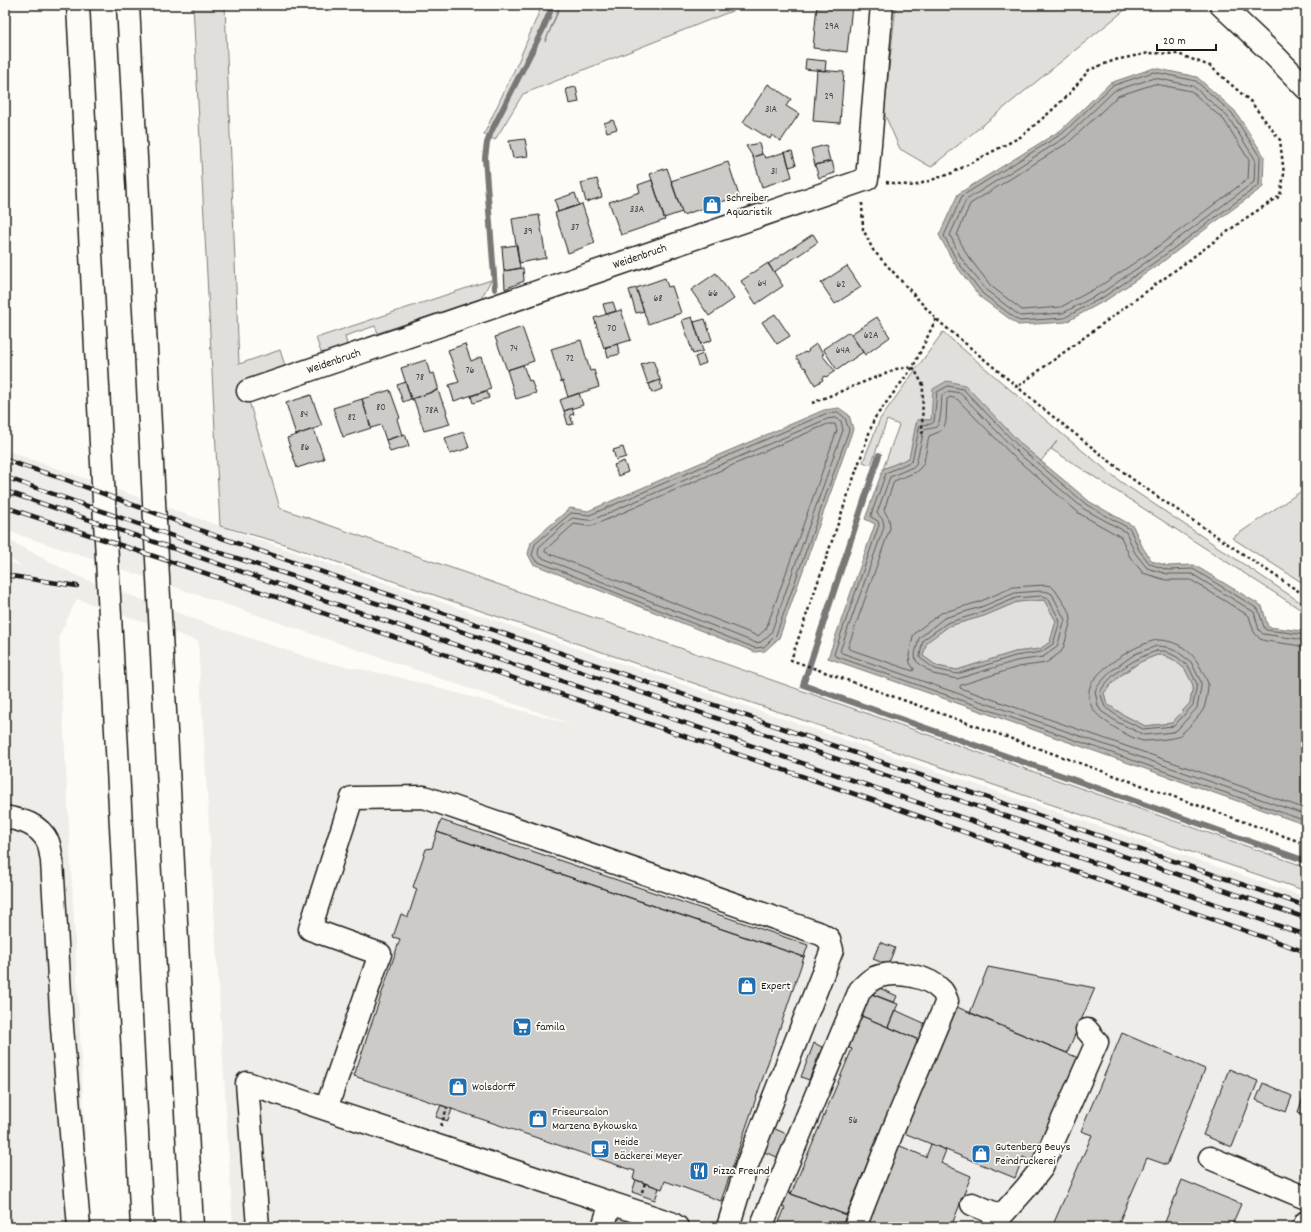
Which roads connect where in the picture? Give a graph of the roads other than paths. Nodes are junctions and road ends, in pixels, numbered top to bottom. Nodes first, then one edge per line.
1 (78, 5) edge
2 (128, 5) edge
3 (882, 5) edge
4 (1221, 5) edge
5 (1306, 88) edge
6 (248, 391) dead end
7 (5, 817) edge
8 (1087, 1030) dead end
9 (326, 1109) junction
10 (1210, 1158) dead end
11 (1306, 1198) edge
12 (611, 1203) junction
13 (972, 1204) dead end
14 (999, 1222) edge
15 (1306, 1222) edge
16 (79, 1227) edge
17 (142, 1227) edge
18 (192, 1227) edge
19 (258, 1227) edge
20 (603, 1227) edge
21 (677, 1227) edge
22 (728, 1227) edge
23 (761, 1227) edge
24 (855, 1227) edge
25 (1304, 1227) edge

1 - 17 main road
2 - 18 main road
3 - 6 main road, Weidenbruch
4 - 5 main road
7 - 16 main road
8 - 14 main road
9 - 12 main road
9 - 19 main road
9 - 22 main road
10 - 11 main road
12 - 20 main road
12 - 21 main road
13 - 14 main road
15 - 25 main road
23 - 24 main road

